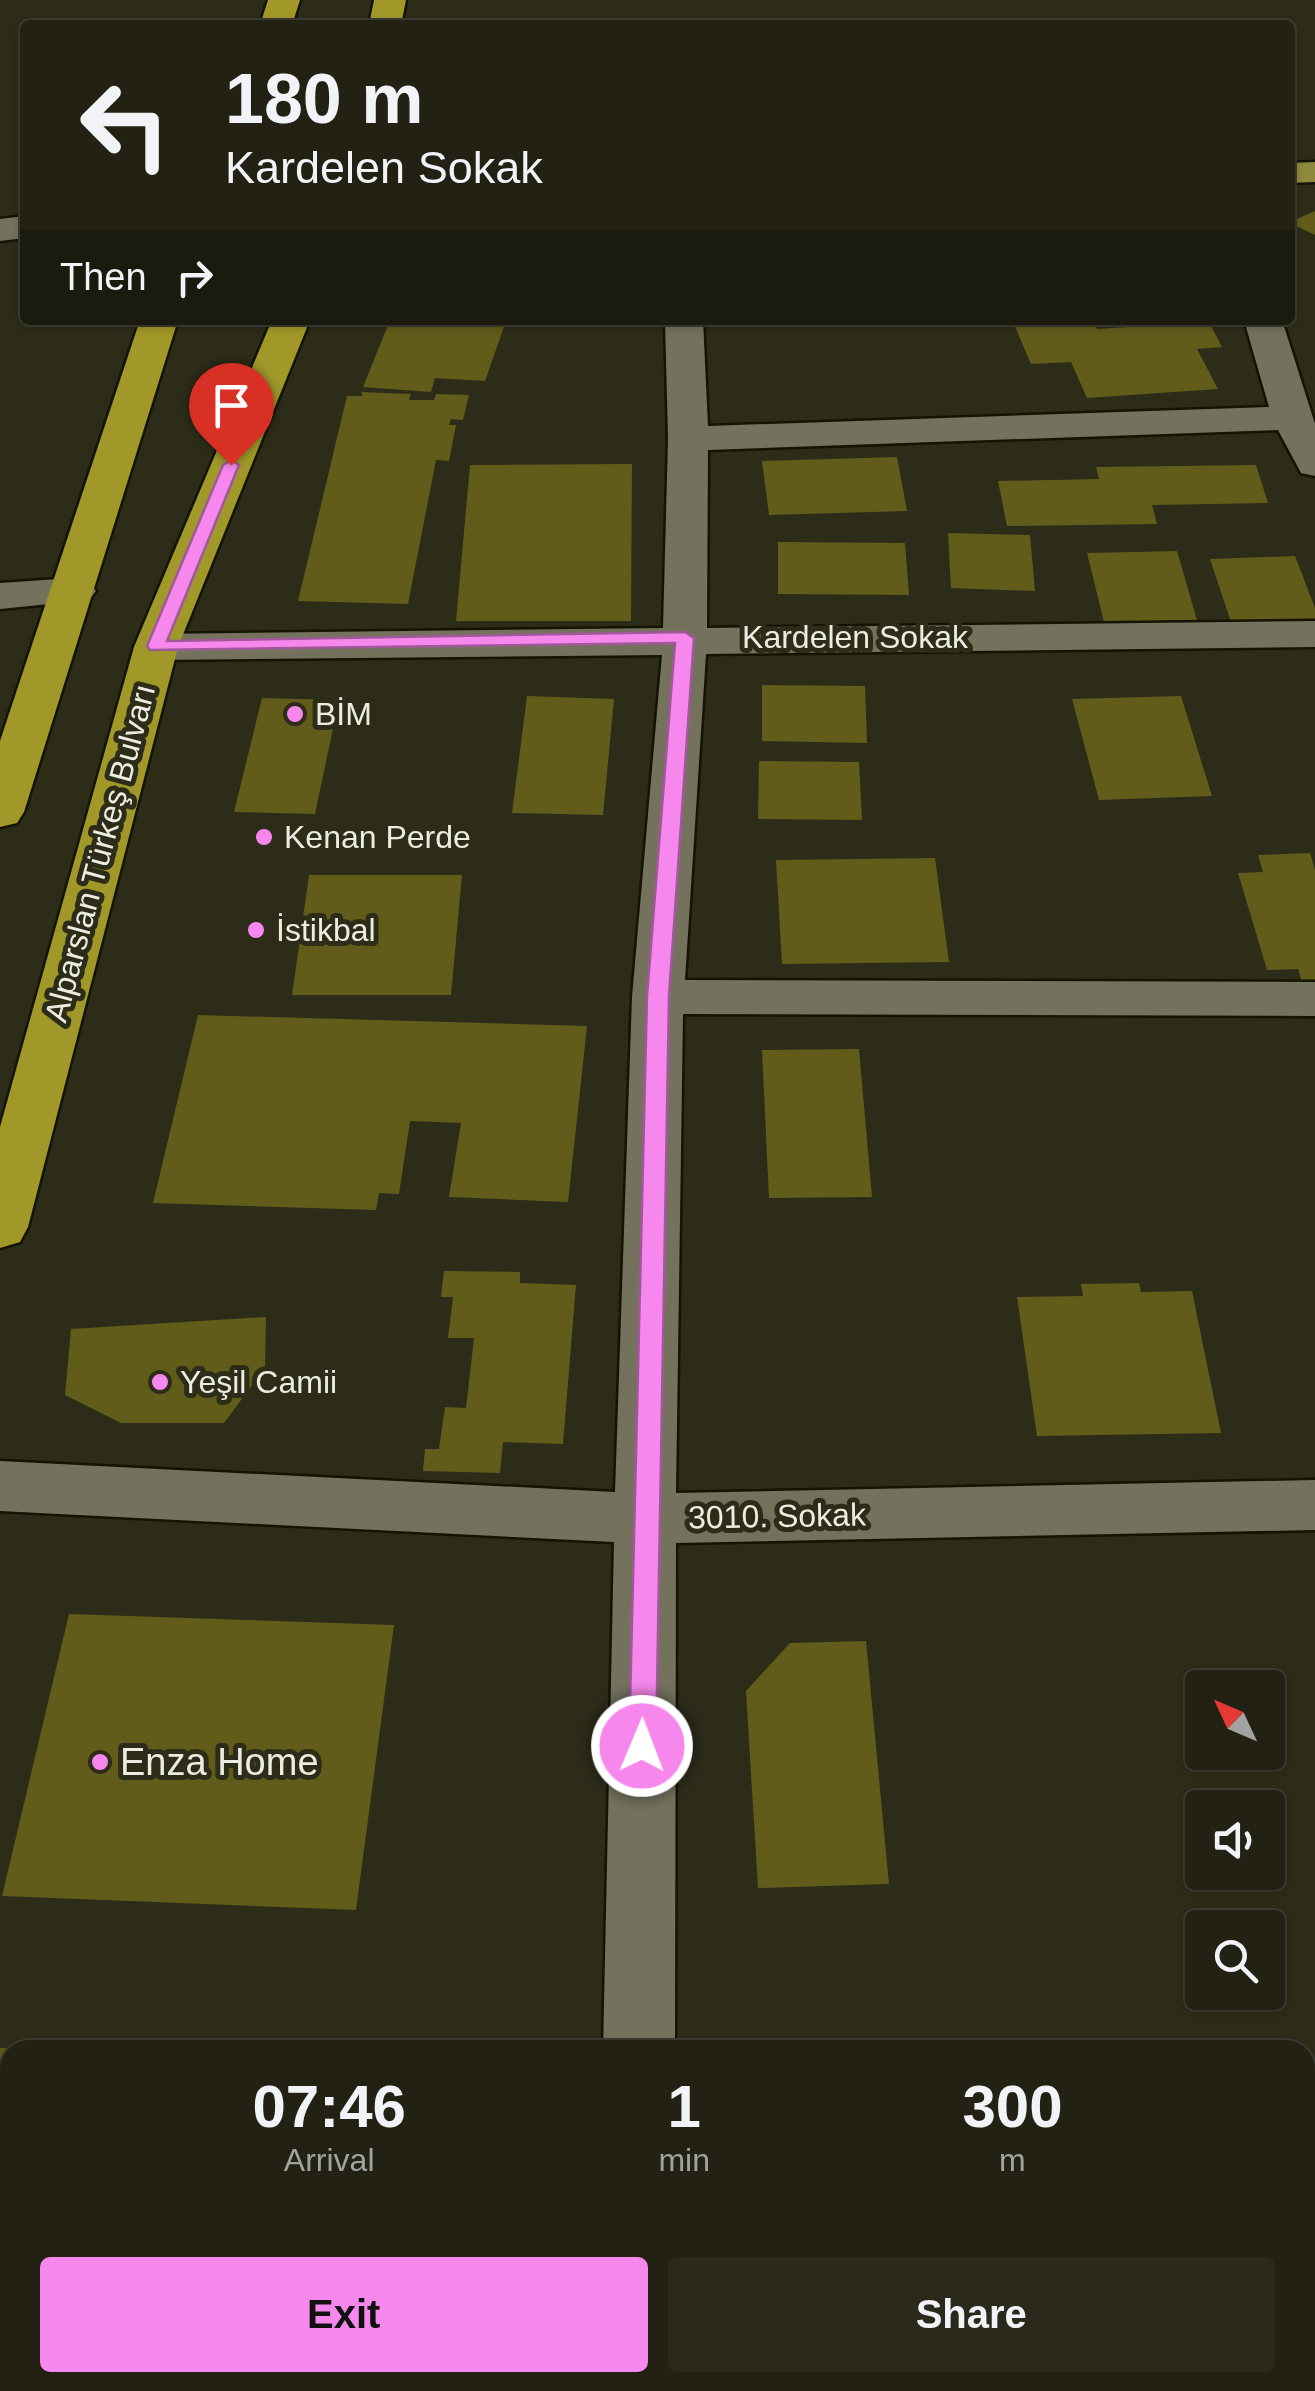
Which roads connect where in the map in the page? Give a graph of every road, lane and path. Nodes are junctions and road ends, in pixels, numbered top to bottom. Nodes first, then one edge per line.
1 (157, 325) edge
2 (289, 325) edge
3 (684, 325) edge
4 (1264, 325) edge
5 (1292, 418) junction
6 (688, 439) junction
7 (1315, 464) edge
8 (74, 591) junction
9 (0, 596) edge
10 (1315, 634) edge
11 (685, 638) junction
12 (156, 646) junction
13 (0, 812) edge
14 (658, 996) junction
15 (1315, 998) edge
16 (0, 1227) edge
17 (0, 1486) edge
18 (1315, 1506) edge
19 (645, 1518) junction
20 (639, 2040) edge

1 - 8 highway
2 - 12 highway, Alparslan Türkeş Bulvarı
3 - 6 street
4 - 5 street
5 - 6 street
5 - 7 street
6 - 11 street
8 - 9 street
8 - 13 highway
10 - 11 street, Kardelen Sokak
11 - 12 street, Kardelen Sokak
11 - 14 street
12 - 16 highway, Alparslan Türkeş Bulvarı
14 - 15 street
14 - 19 street
17 - 19 street, 3010. Sokak
18 - 19 street, 3010. Sokak
19 - 20 street

